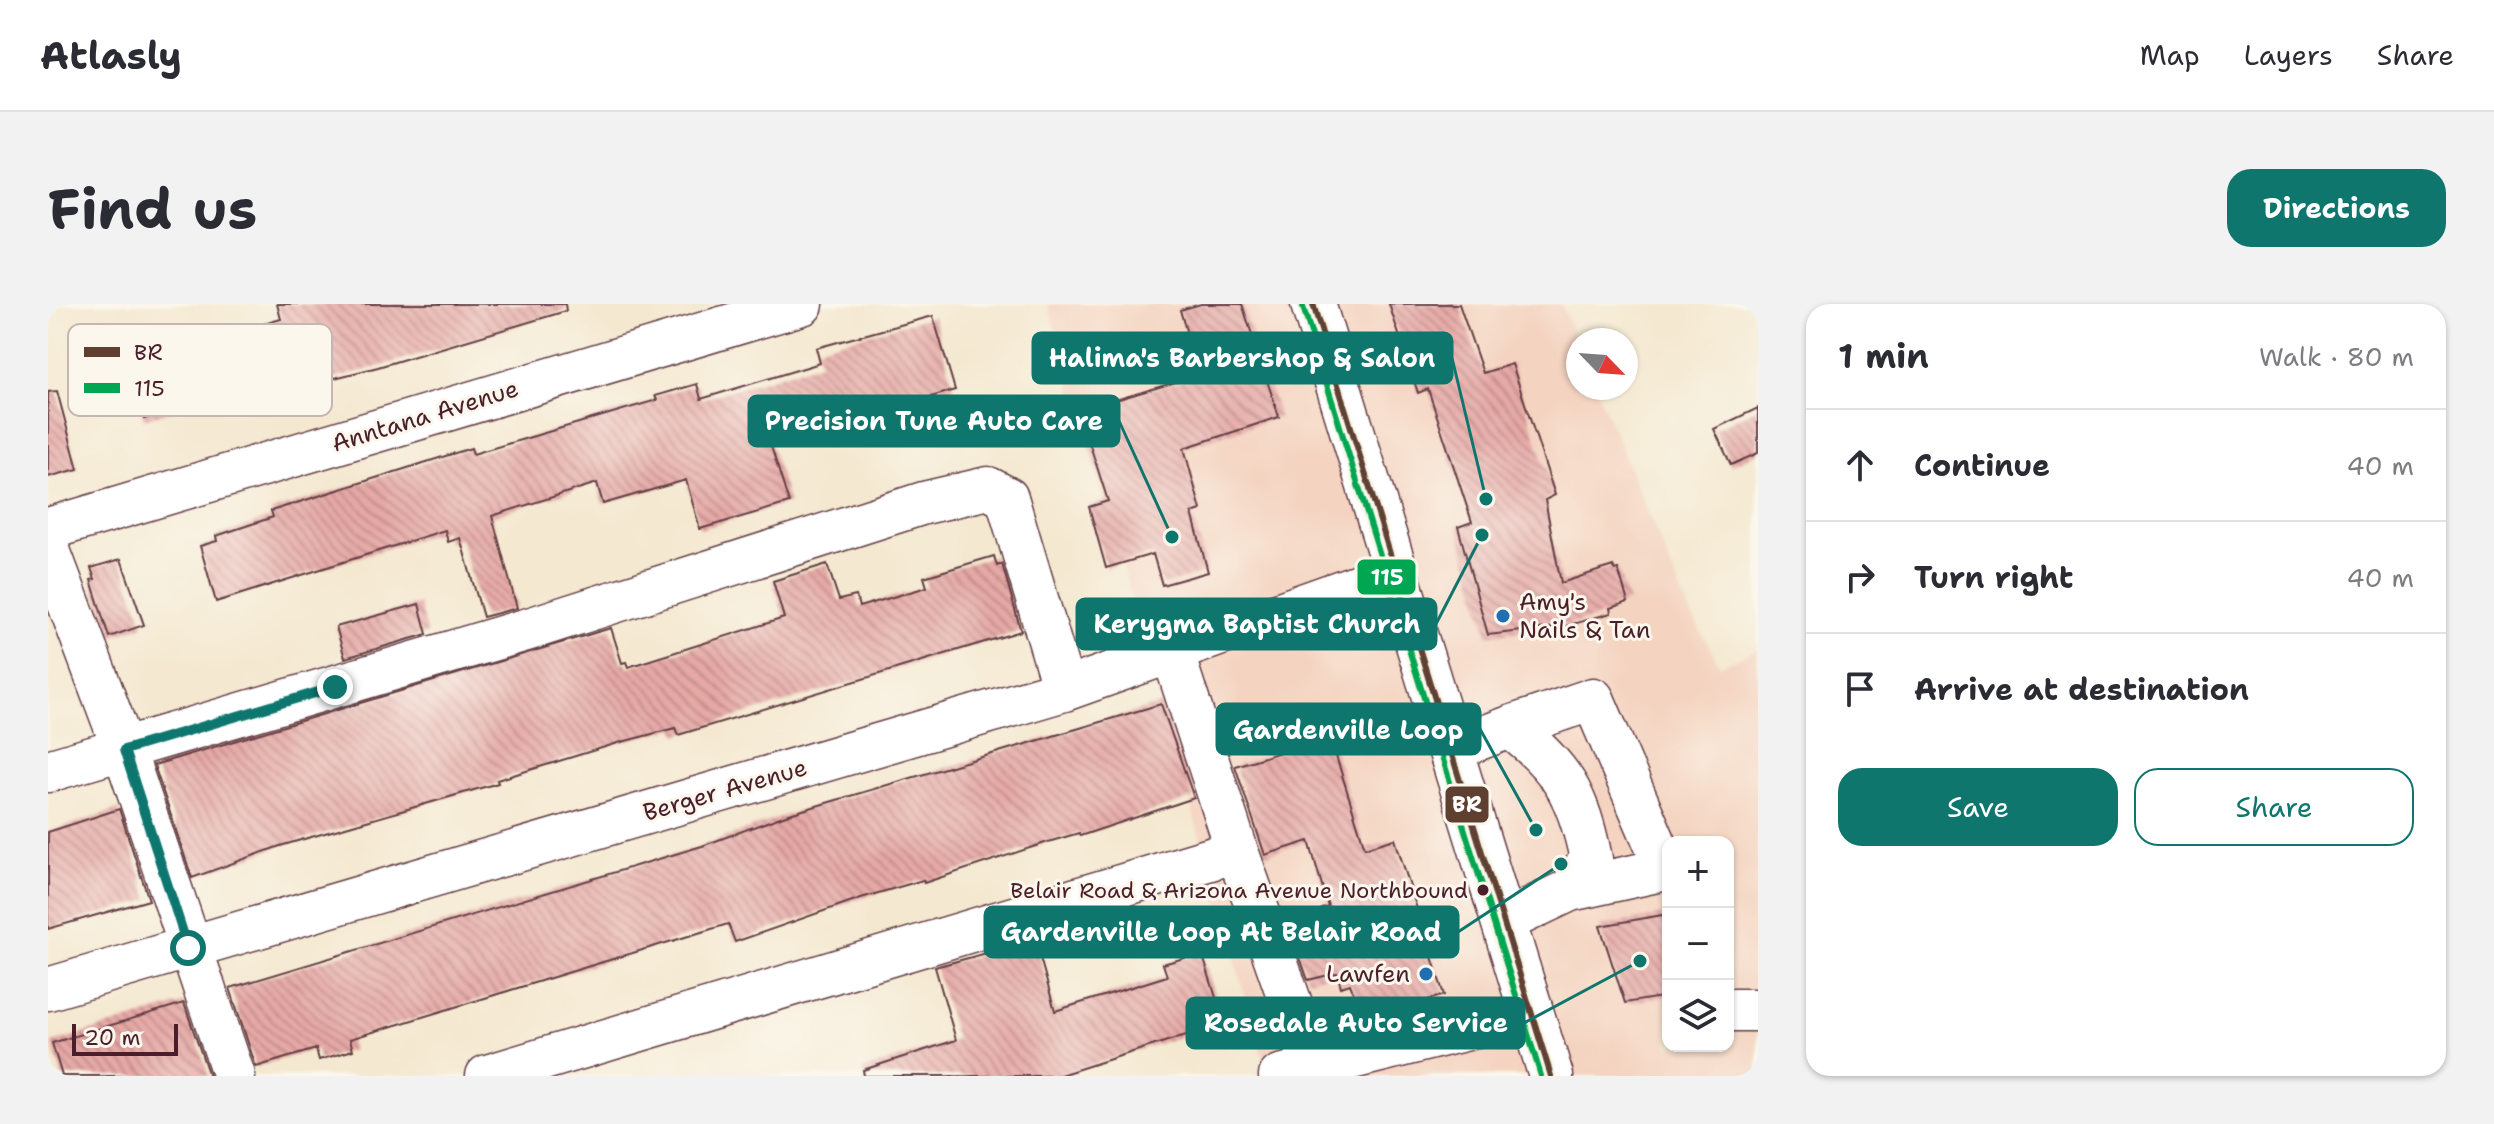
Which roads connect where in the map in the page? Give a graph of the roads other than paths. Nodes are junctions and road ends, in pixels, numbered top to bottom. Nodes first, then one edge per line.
1 (802, 304) edge
2 (1313, 304) edge
3 (48, 529) edge
4 (48, 548) edge
5 (1395, 572) junction
6 (1172, 651) junction
7 (1064, 690) junction
8 (1510, 727) junction
9 (124, 750) junction
10 (1450, 750) junction
11 (48, 771) edge
12 (1237, 851) junction
13 (1570, 890) junction
14 (1503, 922) junction
15 (188, 948) junction
16 (48, 989) edge
17 (1531, 1013) junction
18 (1297, 1071) edge
19 (234, 1076) edge
20 (487, 1076) edge
21 (1551, 1076) edge

1 - 3 street, Anntana Avenue
2 - 5 main road
4 - 9 street
5 - 6 street, Berger Avenue
5 - 10 main road
6 - 7 street, Berger Avenue
6 - 12 street
7 - 9 street
7 - 15 street, Berger Avenue
8 - 10 street
8 - 13 street
8 - 13 street
9 - 11 street
9 - 15 street
10 - 14 main road
12 - 18 street
12 - 20 street
13 - 14 street
14 - 17 main road
15 - 16 street, Berger Avenue
15 - 19 street
17 - 18 street
17 - 21 main road

